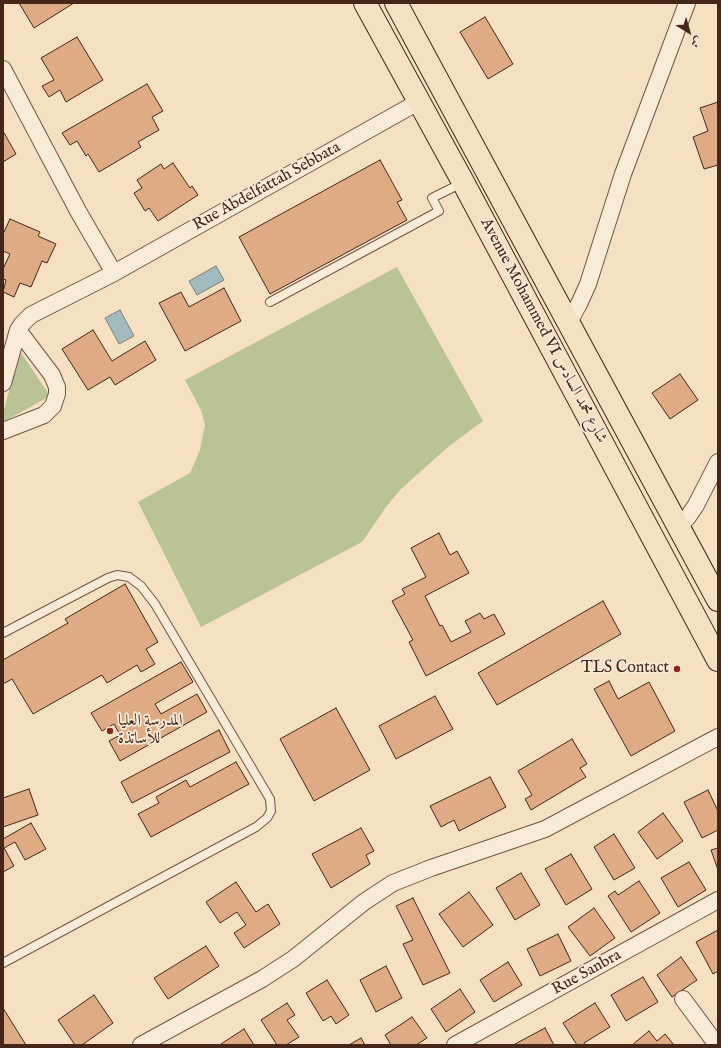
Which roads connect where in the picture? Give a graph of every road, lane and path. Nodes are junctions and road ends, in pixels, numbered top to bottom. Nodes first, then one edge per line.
1 (365, 3) edge
2 (396, 3) edge
3 (687, 3) edge
4 (3, 69) edge
5 (420, 101) junction
6 (463, 182) junction
7 (114, 273) junction
8 (270, 302) dead end
9 (568, 322) junction
10 (18, 330) junction
11 (3, 383) edge
12 (3, 431) edge
13 (718, 462) edge
14 (679, 526) junction
15 (718, 600) edge
16 (3, 633) edge
17 (718, 660) edge
18 (718, 737) edge
19 (718, 900) edge
20 (3, 963) edge
21 (683, 999) dead end
22 (141, 1045) edge
23 (455, 1045) edge
24 (717, 1045) edge

1 - 5 main road, Avenue Mohammed VI شارع محمد السادس
2 - 9 main road, Avenue Mohammed VI شارع محمد السادس
3 - 9 street
4 - 7 street
5 - 6 main road, Avenue Mohammed VI شارع محمد السادس
5 - 7 street, Rue Abdelfattah Sebbata
6 - 8 lane
6 - 17 main road, Avenue Mohammed VI شارع محمد السادس
7 - 10 street, Rue Abdelfattah Sebbata
9 - 14 main road, Avenue Mohammed VI شارع محمد السادس
10 - 11 street, Rue Abdelfattah Sebbata
10 - 12 street
13 - 14 street
14 - 15 main road, Avenue Mohammed VI شارع محمد السادس
16 - 20 lane
18 - 22 street
19 - 23 street, Rue Sanbra
21 - 24 street

